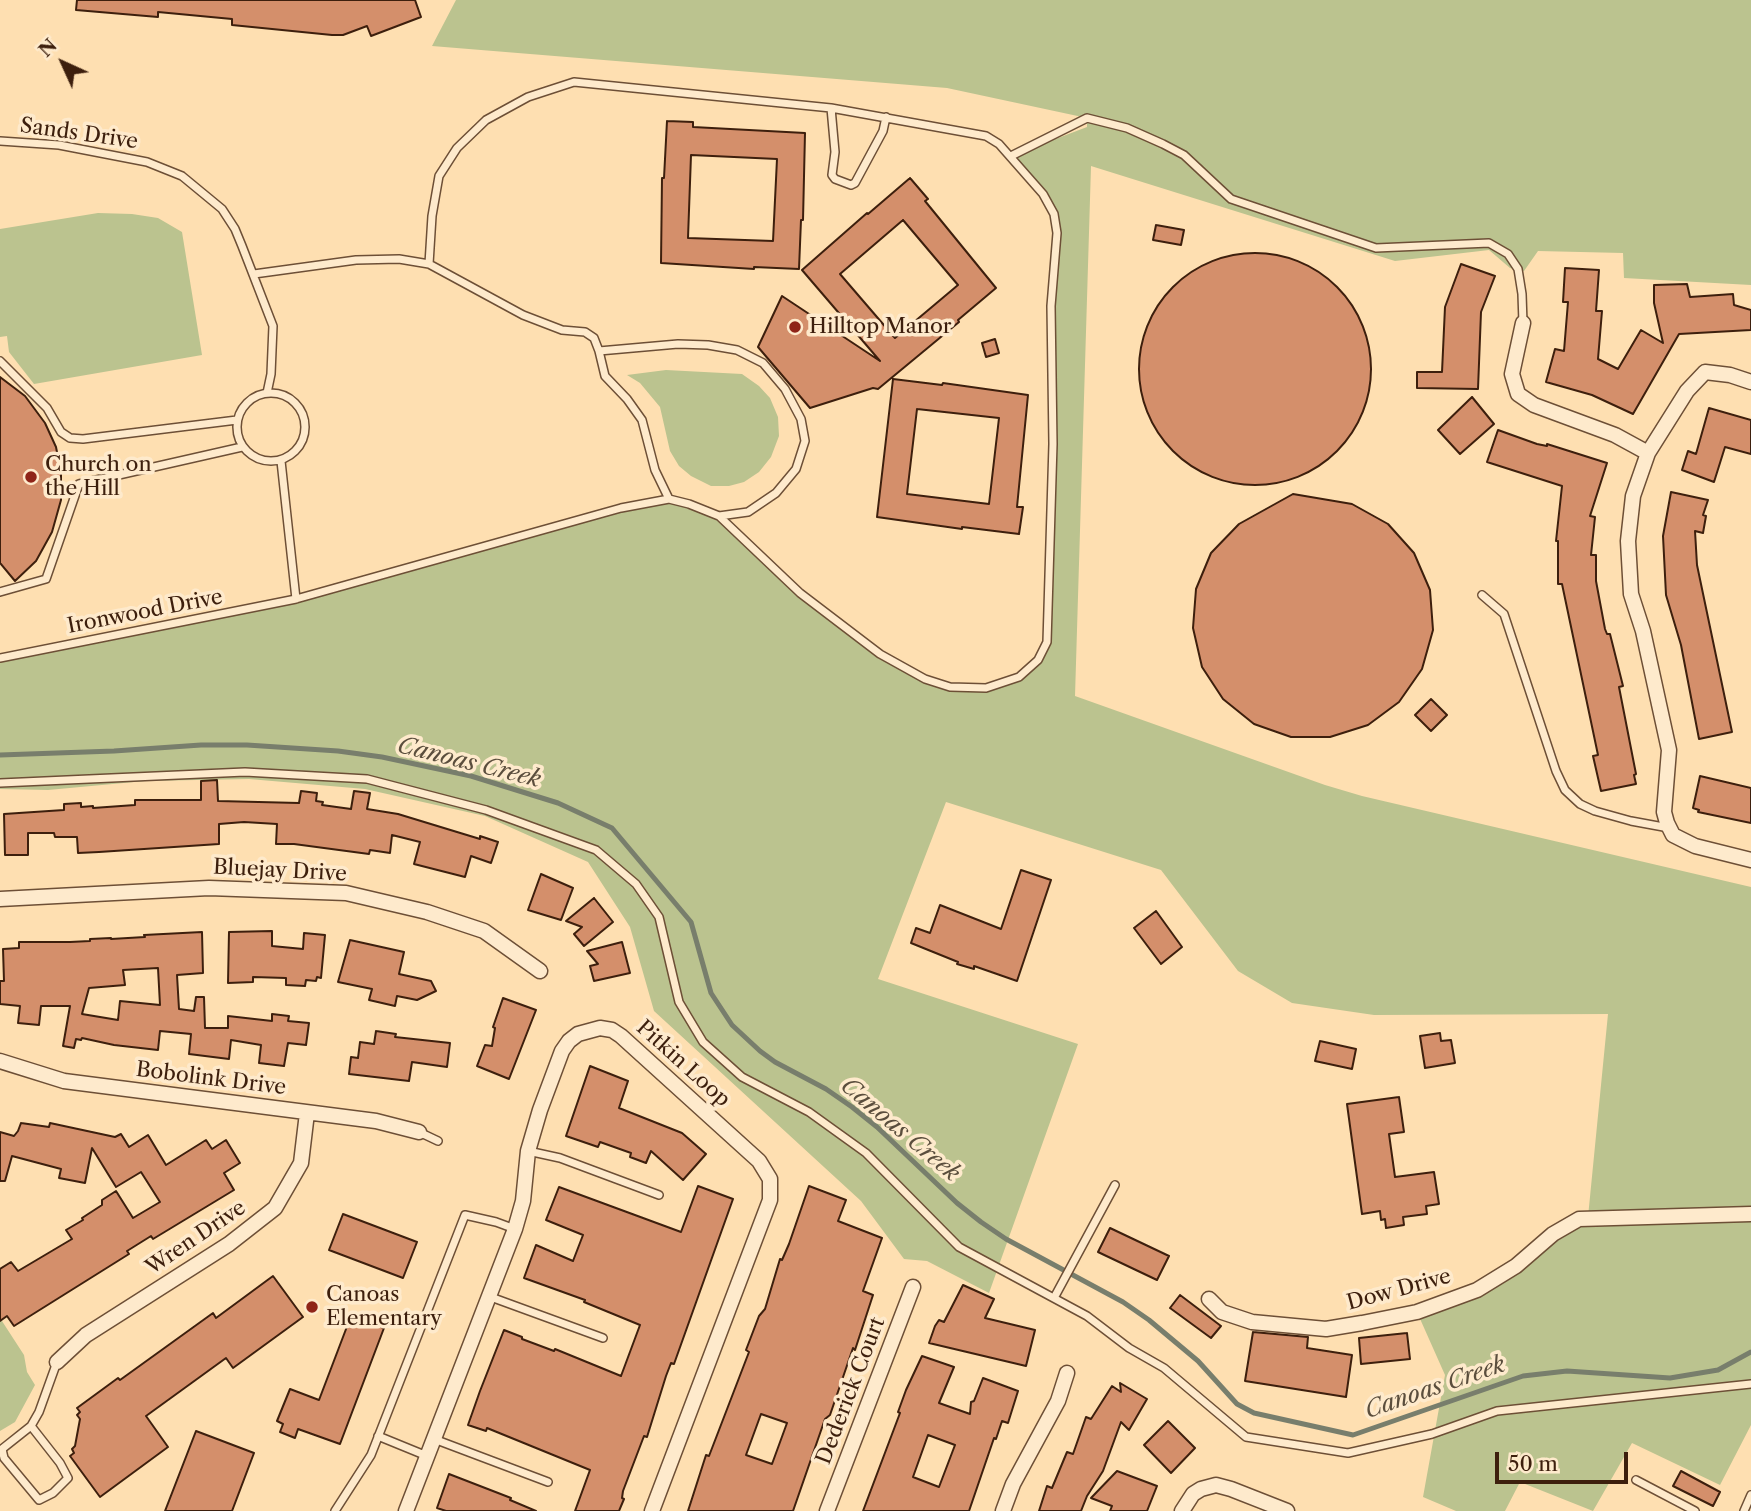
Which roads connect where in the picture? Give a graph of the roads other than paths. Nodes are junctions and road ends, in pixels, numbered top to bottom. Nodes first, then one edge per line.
1 (831, 108) junction
2 (886, 117) junction
3 (0, 141) edge
4 (1011, 156) junction
5 (429, 264) junction
6 (254, 274) junction
7 (1523, 323) joint
8 (599, 351) junction
9 (0, 361) edge
10 (1751, 382) edge
11 (267, 393) junction
12 (237, 420) junction
13 (242, 447) junction
14 (1648, 453) junction
15 (281, 461) junction
16 (669, 499) junction
17 (719, 516) junction
18 (0, 592) edge
19 (1482, 595) dead end
20 (296, 599) junction
21 (0, 658) edge
22 (0, 783) edge
23 (1672, 832) junction
24 (1751, 860) edge
25 (0, 899) edge
26 (540, 971) dead end
27 (0, 1061) edge
28 (306, 1113) junction
29 (419, 1132) joint
30 (438, 1141) dead end
31 (528, 1151) junction
32 (1115, 1185) dead end
33 (659, 1195) dead end
34 (1751, 1214) edge
35 (515, 1230) junction
36 (913, 1287) dead end
37 (487, 1296) junction
38 (1055, 1296) junction
39 (1209, 1299) dead end
40 (603, 1338) dead end
41 (57, 1362) joint
42 (1067, 1373) dead end
43 (1751, 1384) edge
44 (31, 1426) junction
45 (378, 1436) junction
46 (433, 1439) junction
47 (427, 1456) junction
48 (1636, 1480) dead end
49 (548, 1482) dead end
50 (1751, 1495) edge
51 (335, 1511) edge
52 (406, 1511) edge
53 (652, 1511) edge
54 (827, 1511) edge
55 (1003, 1511) edge
56 (1182, 1511) edge
57 (1287, 1511) edge
58 (1695, 1511) edge
59 (1744, 1511) edge

1 - 2 lane
1 - 2 lane
1 - 5 lane
2 - 4 lane
3 - 6 lane, Sands Drive
4 - 7 lane
4 - 17 lane
5 - 6 lane
5 - 8 lane
6 - 11 lane, Sands Drive
7 - 14 street
8 - 16 lane
8 - 17 lane
9 - 12 lane
10 - 14 street
11 - 12 lane
11 - 15 lane
12 - 13 lane
13 - 15 lane
13 - 18 lane
14 - 23 street
15 - 20 lane
16 - 17 lane
16 - 20 lane, Ironwood Drive
19 - 23 lane
20 - 21 lane, Ironwood Drive
22 - 38 lane
23 - 24 street
25 - 26 street, Bluejay Drive
27 - 28 street, Bobolink Drive
28 - 29 street, Bobolink Drive
28 - 41 street, Wren Drive
29 - 30 lane
31 - 33 lane
31 - 35 street, Pitkin Loop
31 - 53 street, Pitkin Loop
32 - 38 lane
34 - 39 street, Dow Drive
35 - 37 street, Pitkin Loop
35 - 45 lane
36 - 54 street, Dederick Court
37 - 40 lane
37 - 46 street, Pitkin Loop
38 - 43 lane
41 - 44 lane
42 - 55 street
44 - 44 lane
45 - 47 lane
45 - 51 lane
46 - 47 street, Pitkin Loop
46 - 49 lane
47 - 52 street, Pitkin Loop
48 - 58 lane
50 - 59 lane
56 - 57 street

